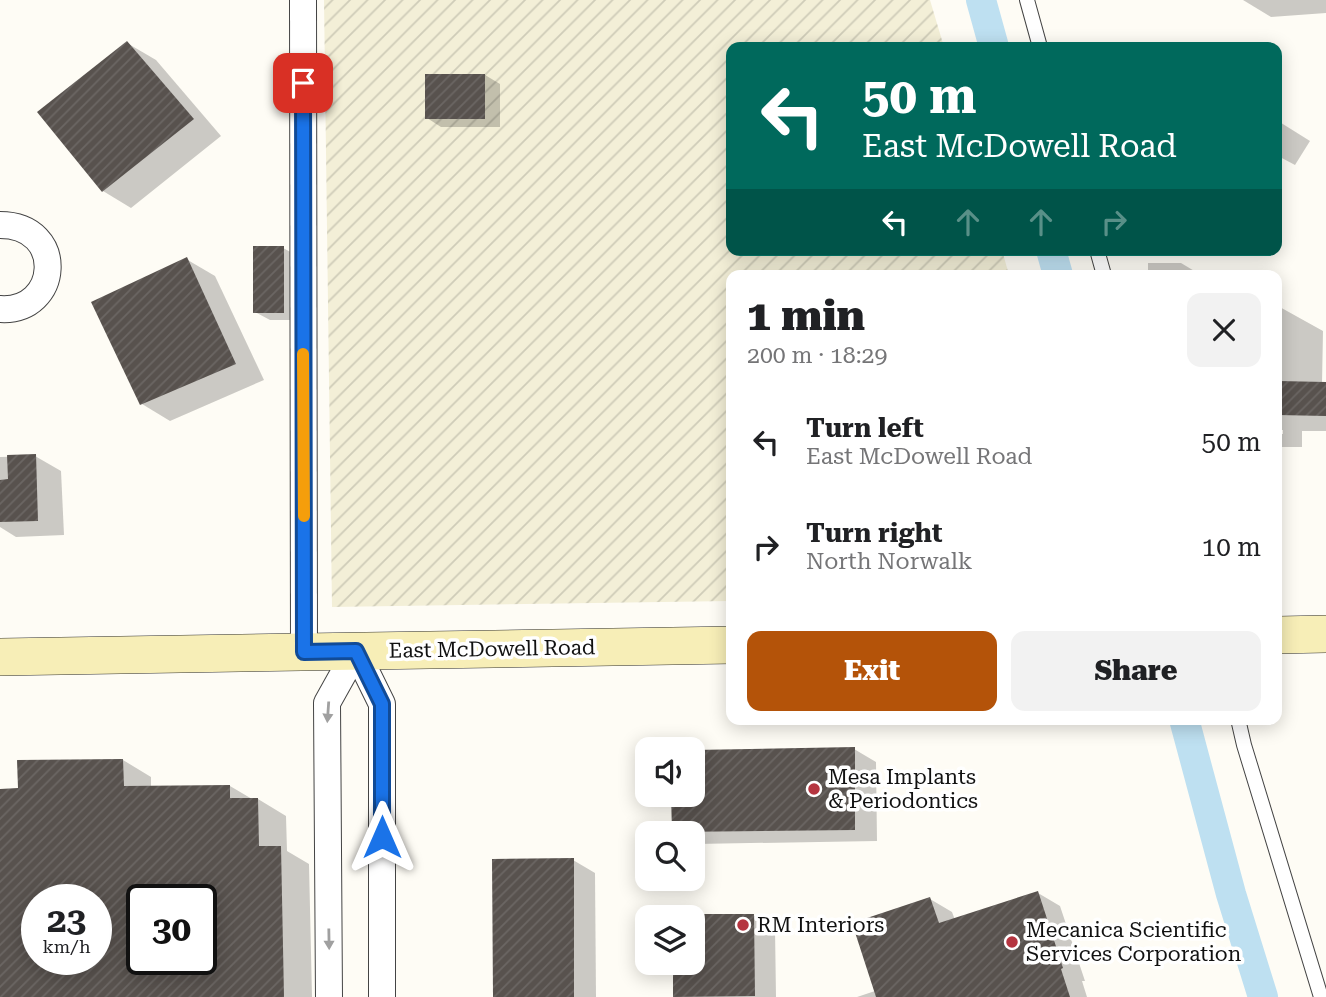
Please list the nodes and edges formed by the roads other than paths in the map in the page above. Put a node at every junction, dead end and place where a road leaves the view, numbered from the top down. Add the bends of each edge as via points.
1 (303, 0) edge
2 (1027, 0) edge
3 (1039, 42) edge
4 (0, 225) edge
5 (0, 309) edge
6 (1326, 634) edge
7 (1282, 635) edge
8 (726, 645) edge
9 (356, 651) junction
10 (304, 652) junction
11 (0, 657) edge
12 (1239, 725) edge
13 (330, 997) edge
14 (382, 997) edge
15 (1321, 997) edge

1 - 10 street
2 - 3 lane
4 - 5 street via 29,231 47,254 48,268 39,294 29,303
6 - 7 main road
8 - 9 main road, East McDowell Road
9 - 10 main road, East McDowell Road
9 -> 13 street via 327,703
9 - 14 street via 382,704
10 - 11 main road, East McDowell Road
12 - 15 lane

